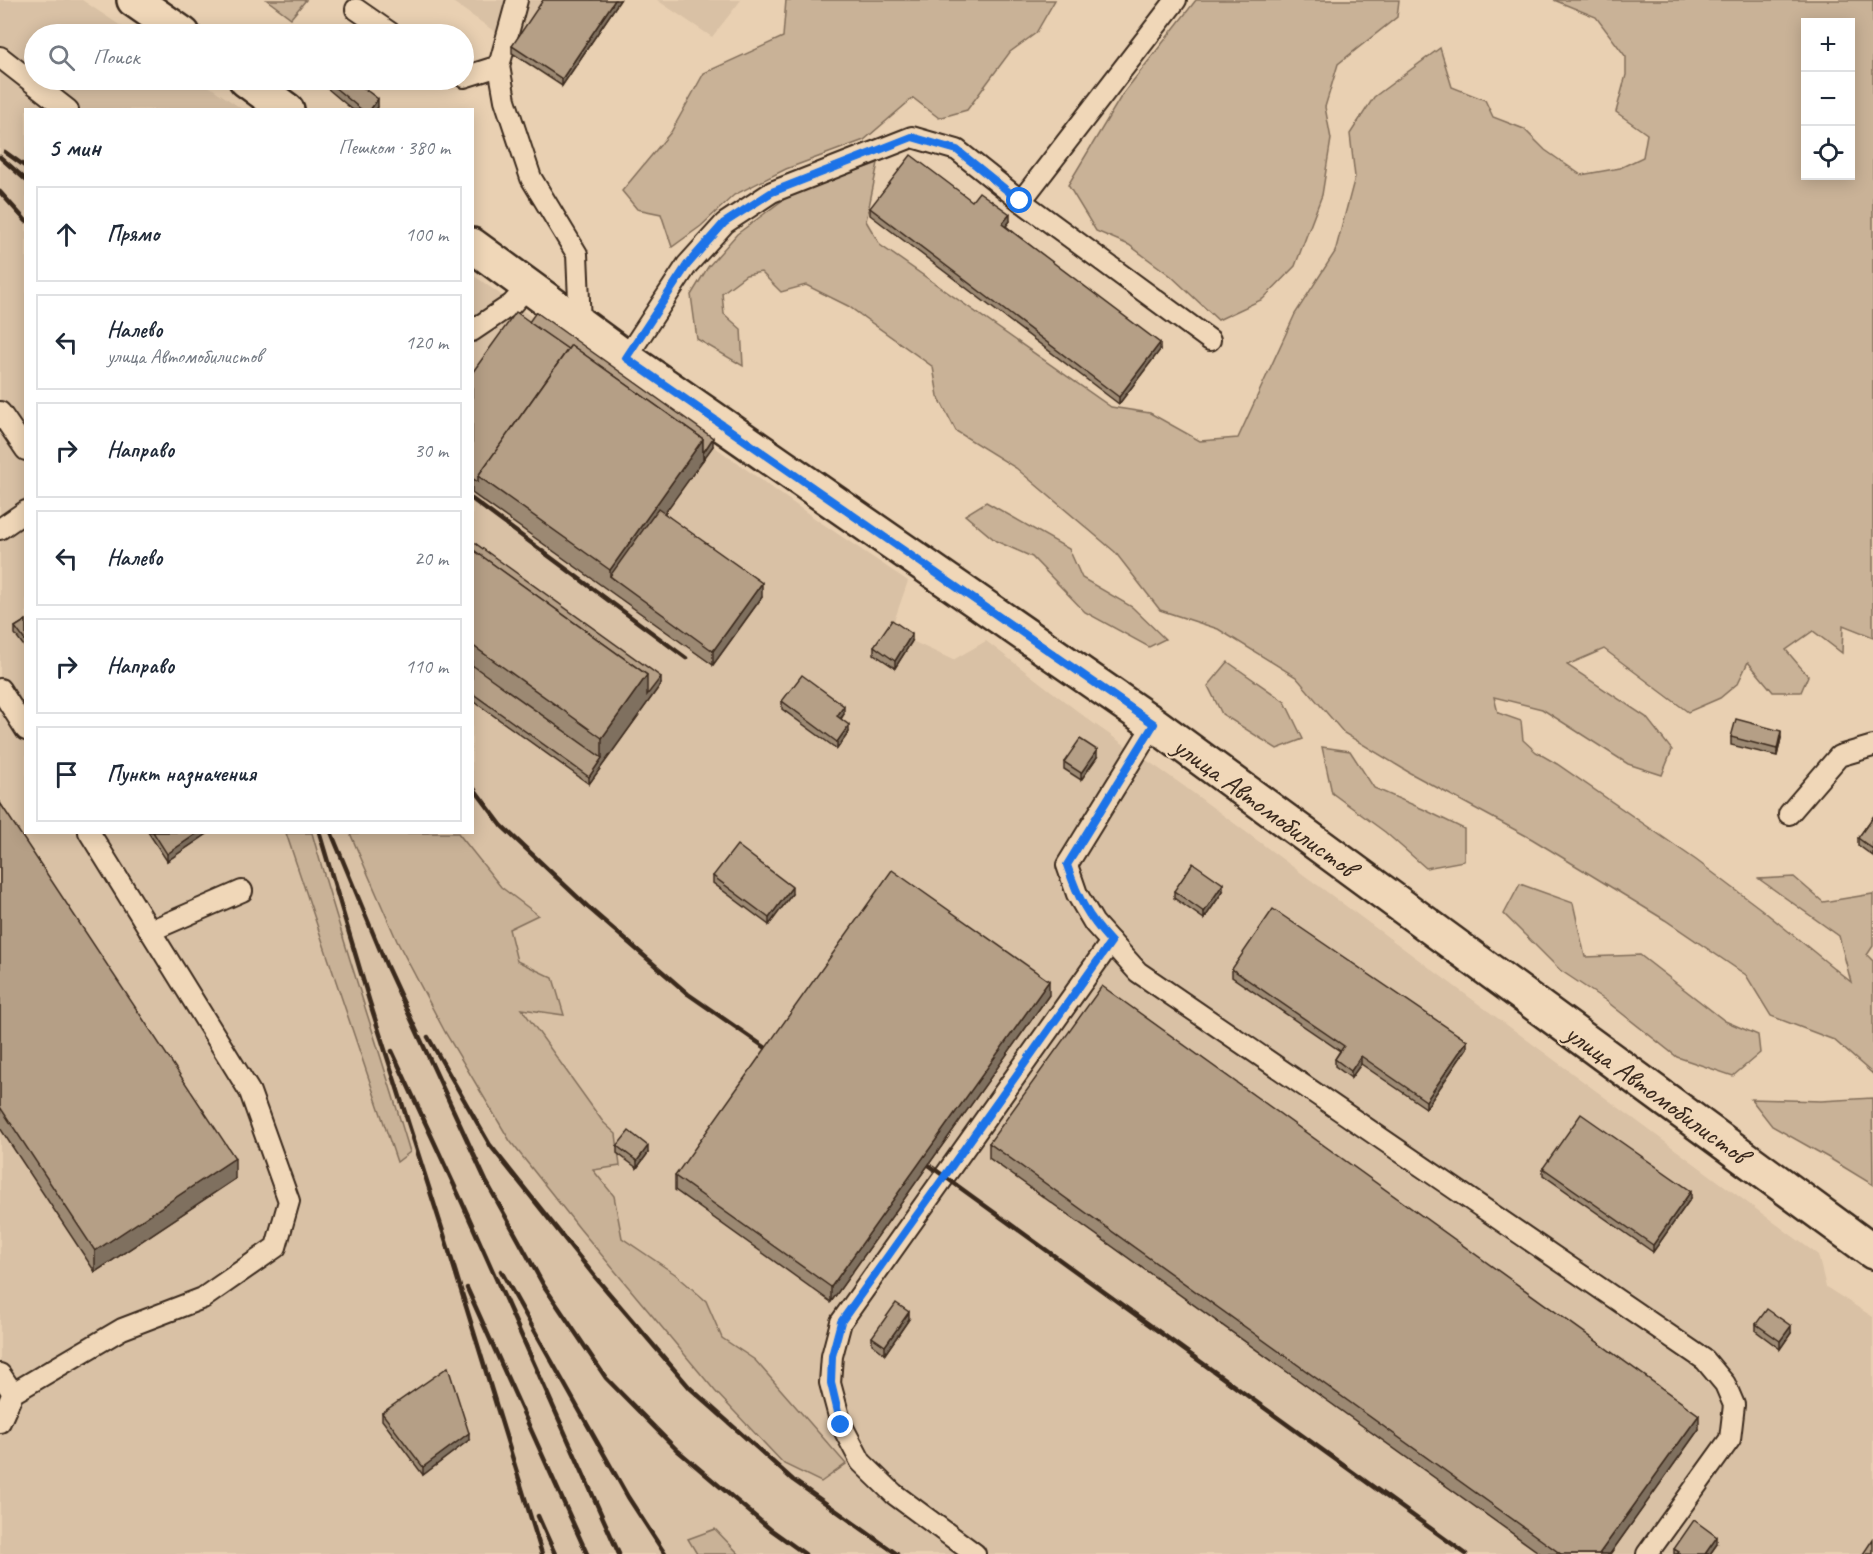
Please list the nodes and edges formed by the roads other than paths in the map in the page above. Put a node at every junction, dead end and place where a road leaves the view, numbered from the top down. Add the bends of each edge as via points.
1 (134, 0) edge
2 (517, 0) edge
3 (1176, 0) edge
4 (356, 9) dead end
5 (169, 24) edge
6 (378, 24) edge
7 (0, 57) edge
8 (499, 66) junction
9 (474, 74) edge
10 (24, 76) edge
11 (42, 90) edge
12 (260, 90) edge
13 (65, 108) edge
14 (284, 108) edge
15 (1020, 201) junction
16 (474, 246) edge
17 (528, 286) junction
18 (580, 324) junction
19 (474, 331) edge
20 (1210, 340) dead end
21 (626, 358) junction
22 (0, 412) edge
23 (24, 447) edge
24 (24, 512) edge
25 (0, 529) edge
26 (0, 689) edge
27 (1154, 724) junction
28 (24, 727) edge
29 (1873, 746) edge
30 (1789, 814) dead end
31 (90, 834) edge
32 (242, 891) dead end
33 (150, 931) junction
34 (1111, 942) junction
35 (1873, 1252) edge
36 (0, 1374) edge
37 (13, 1393) junction
38 (0, 1422) edge
39 (975, 1554) edge
40 (1647, 1554) edge

1 - 5 street
2 - 8 lane
3 - 15 lane
4 - 6 lane
7 - 10 lane
8 - 9 lane
8 - 18 lane via 505,100 531,178 578,254
11 - 13 lane
12 - 14 street
15 - 20 lane
15 - 21 lane via 957,150 912,137 772,192 724,223 687,265
16 - 17 street, улица Автомобилистов
17 - 18 street, улица Автомобилистов
17 - 19 lane via 512,304
18 - 21 street, улица Автомобилистов
21 - 27 street, улица Автомобилистов
22 - 23 lane
24 - 25 lane
26 - 28 lane
27 - 34 lane via 1067,865 1077,894
27 - 35 street, улица Автомобилистов
29 - 30 lane via 1839,756
31 - 33 lane
32 - 33 lane
33 - 37 lane via 250,1092 289,1201 276,1247 203,1298 122,1329
34 - 39 lane via 841,1322 832,1356 831,1383 841,1425 861,1462 894,1494
34 - 40 lane via 1138,972 1705,1360 1725,1384 1734,1405 1730,1439
36 - 37 lane
37 - 38 lane

